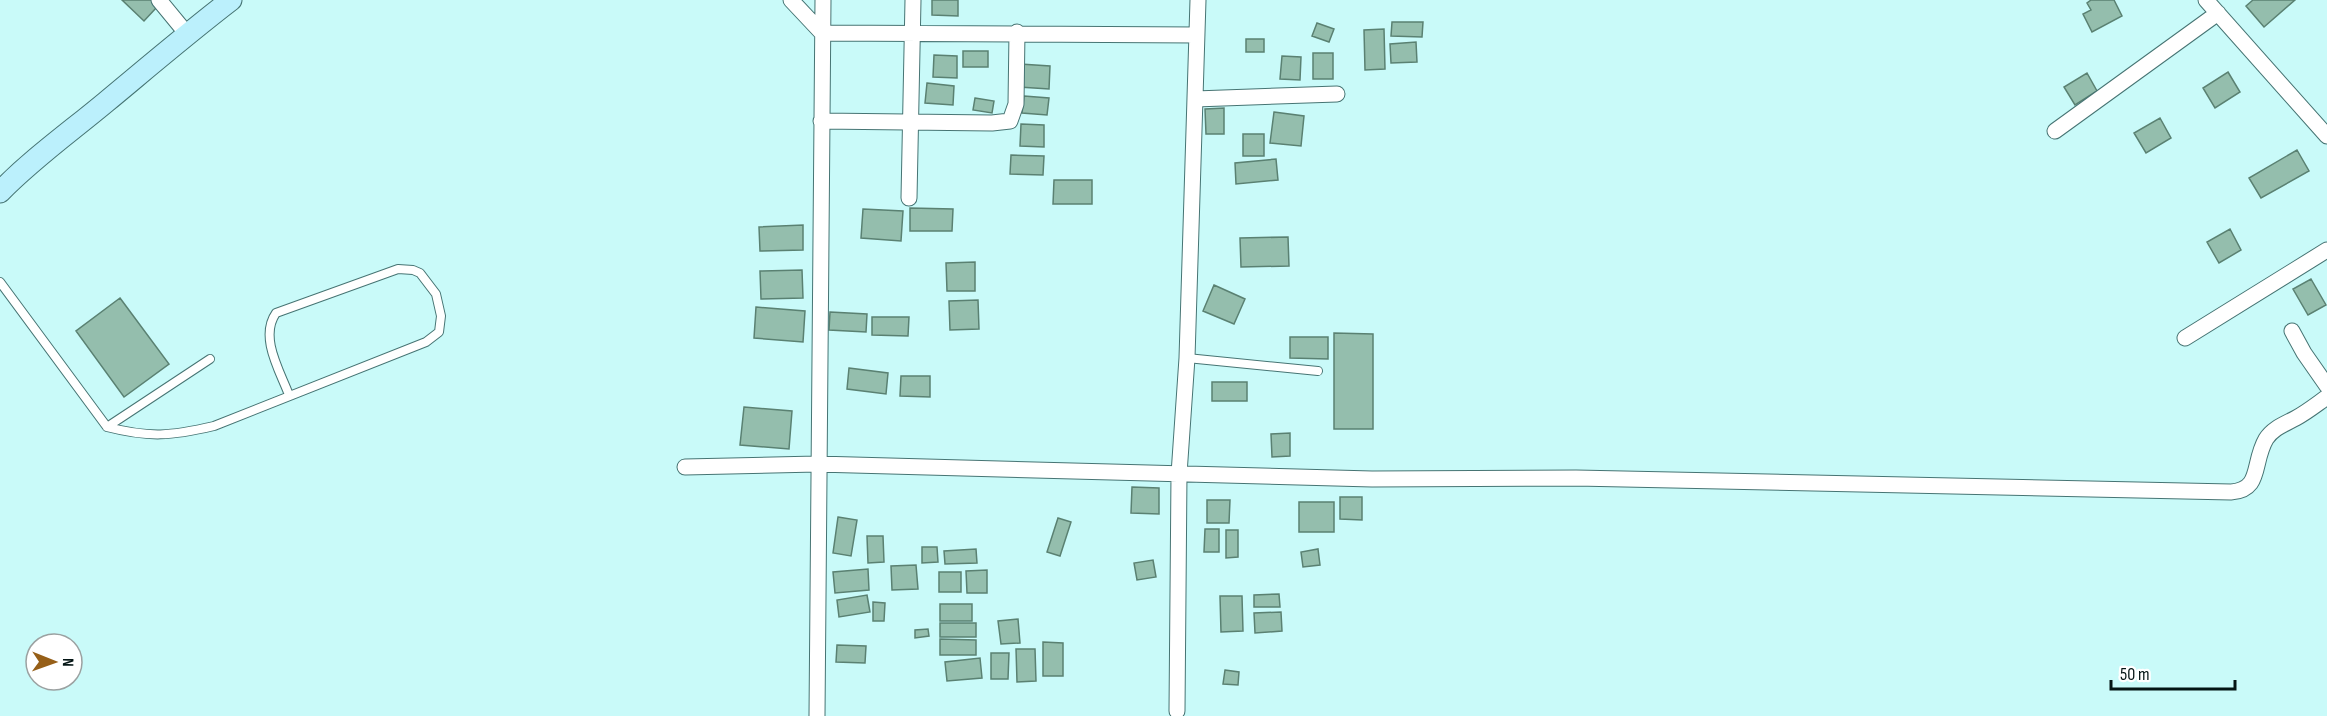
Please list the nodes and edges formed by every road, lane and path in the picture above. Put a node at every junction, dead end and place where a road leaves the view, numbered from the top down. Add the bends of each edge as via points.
1 (159, 0) edge
2 (231, 0) edge
3 (790, 0) edge
4 (823, 0) edge
5 (913, 0) edge
6 (1198, 0) edge
7 (2206, 0) edge
8 (2218, 13) junction
9 (1017, 32) junction
10 (822, 33) junction
11 (187, 34) junction
12 (912, 35) junction
13 (1197, 35) junction
14 (1337, 94) dead end
15 (1195, 99) junction
16 (821, 121) junction
17 (912, 122) junction
18 (2055, 131) dead end
19 (2327, 136) edge
20 (0, 192) edge
21 (909, 198) dead end
22 (2327, 250) edge
23 (0, 282) edge
24 (2292, 332) dead end
25 (2185, 338) dead end
26 (1187, 358) junction
27 (210, 359) dead end
28 (1318, 371) dead end
29 (2327, 386) edge
30 (289, 395) junction
31 (2327, 397) edge
32 (107, 427) junction
33 (817, 464) junction
34 (686, 467) dead end
35 (1179, 474) junction
36 (1177, 711) dead end
37 (817, 716) edge

1 - 11 street
2 - 11 street
3 - 10 street
4 - 10 street
5 - 12 street
6 - 13 street
7 - 8 street
8 - 18 street
8 - 19 street
9 - 12 street
9 - 13 street
9 - 17 street via 1016,104 1011,121
10 - 12 street
10 - 16 street
11 - 20 street
12 - 17 street
13 - 15 street
14 - 15 street
15 - 26 street
16 - 17 street
16 - 33 street
17 - 21 street
22 - 25 street
23 - 32 lane
24 - 29 street
26 - 28 lane
26 - 35 street
27 - 32 lane
30 - 30 lane via 426,342 439,332 441,316 436,294 420,273 398,269 276,313 269,338
30 - 32 lane via 214,426 179,434 150,436
31 - 35 street via 2271,432 2251,483 2241,491
33 - 34 street
33 - 35 street
33 - 37 street
35 - 36 street

